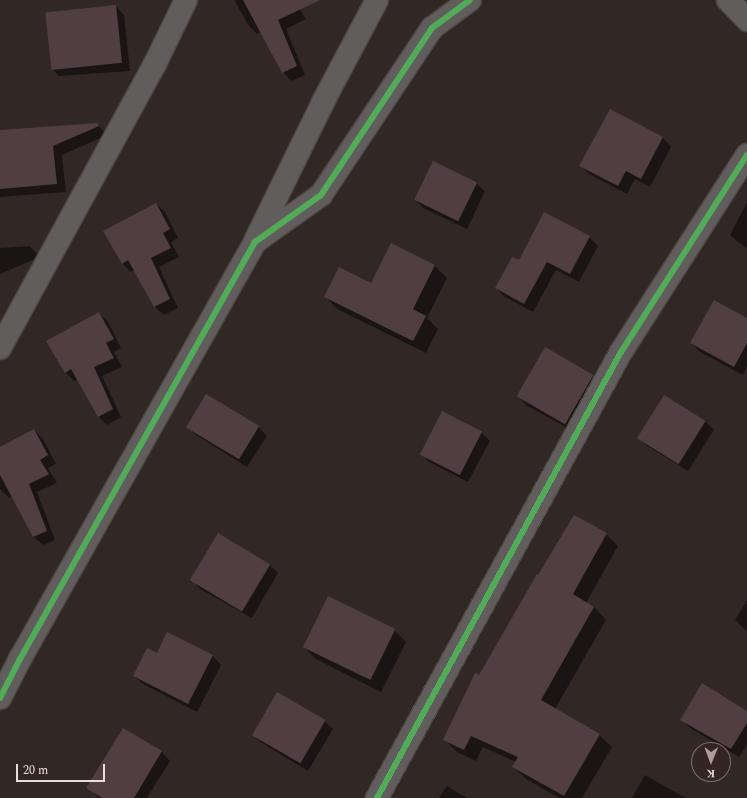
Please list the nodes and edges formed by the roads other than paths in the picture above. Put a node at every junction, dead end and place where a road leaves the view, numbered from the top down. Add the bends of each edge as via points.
1 (186, 0) edge
2 (377, 0) edge
3 (470, 0) edge
4 (728, 0) edge
5 (747, 20) edge
6 (747, 155) edge
7 (255, 242) junction
8 (0, 348) edge
9 (0, 698) edge
10 (377, 798) edge

1 - 8 street via 155,64
2 - 7 street via 323,102
3 - 7 street via 432,28 321,195
4 - 5 street
6 - 10 street via 621,352
7 - 9 street via 20,658

